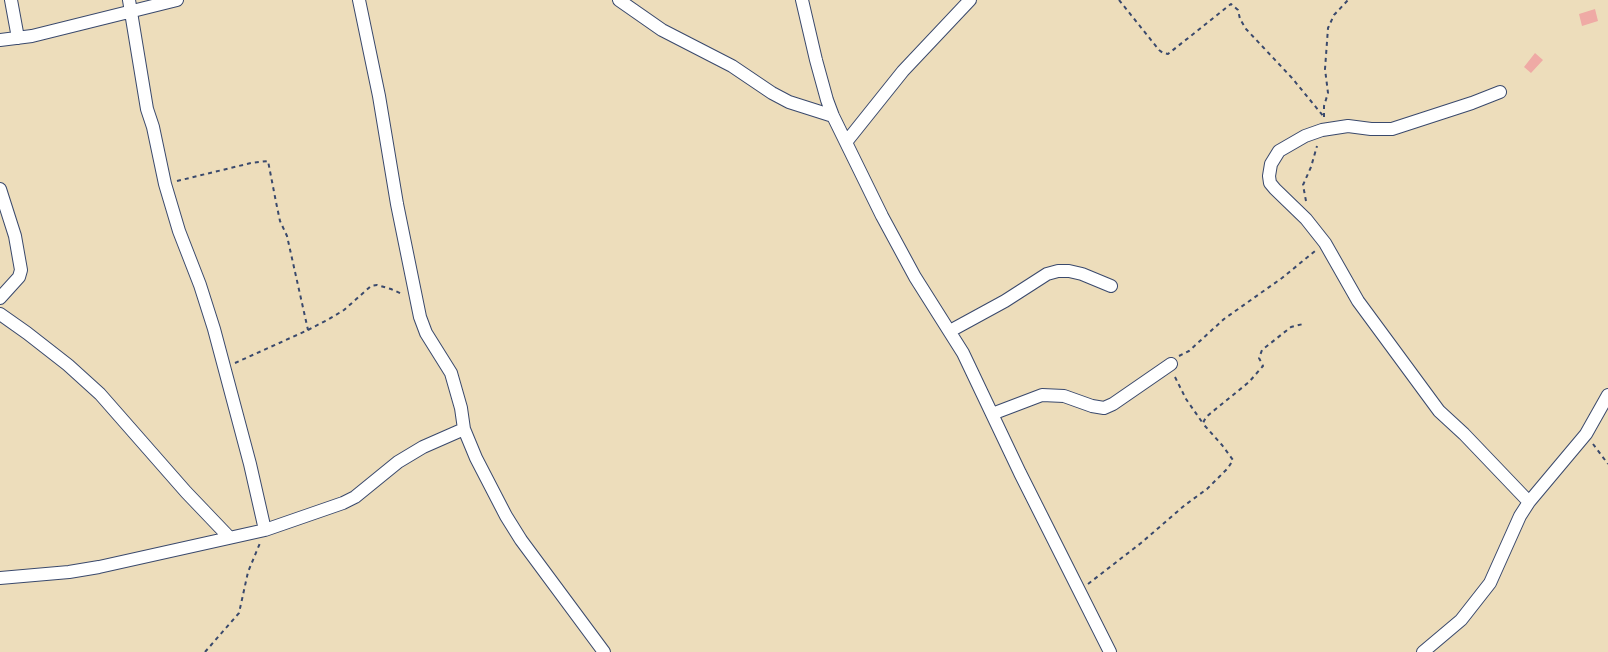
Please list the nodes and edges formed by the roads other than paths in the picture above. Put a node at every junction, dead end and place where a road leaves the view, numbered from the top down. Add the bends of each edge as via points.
1 (11, 0) edge
2 (177, 0) edge
3 (359, 0) edge
4 (619, 0) edge
5 (802, 0) edge
6 (970, 0) edge
7 (131, 6) edge
8 (18, 38) junction
9 (0, 40) edge
10 (1500, 92) dead end
11 (833, 116) junction
12 (847, 142) junction
13 (0, 189) edge
14 (1111, 286) dead end
15 (0, 298) edge
16 (0, 314) edge
17 (950, 331) junction
18 (1171, 364) road end
19 (1608, 394) edge
20 (992, 414) junction
21 (464, 429) junction
22 (1530, 502) junction
23 (265, 530) junction
24 (229, 537) junction
25 (0, 578) edge
26 (604, 652) edge
27 (1110, 652) edge
28 (1423, 652) edge

1 - 8 street
2 - 7 street
3 - 21 street via 420,317 451,373
4 - 11 street via 662,30 732,66 772,94
5 - 11 street via 826,100
6 - 12 street via 902,71
7 - 8 street
7 - 23 street via 147,109 165,184 200,285
8 - 9 street
10 - 22 street via 1392,129 1371,130 1323,124 1279,151 1271,164 1269,176 1270,183 1282,198 1325,243 1358,300 1419,387
11 - 12 street
12 - 17 street via 910,268
13 - 15 street via 15,236 21,270 19,277
14 - 17 street via 1069,271 1047,274
16 - 24 street via 68,365 100,394
17 - 20 street
18 - 20 street via 1104,408 1064,396 1042,395
19 - 22 street via 1586,434
20 - 27 street
21 - 23 street via 398,462 355,497
21 - 26 street via 476,458 521,540
22 - 28 street via 1520,516 1490,583 1461,620
23 - 24 street
24 - 25 street via 99,567

